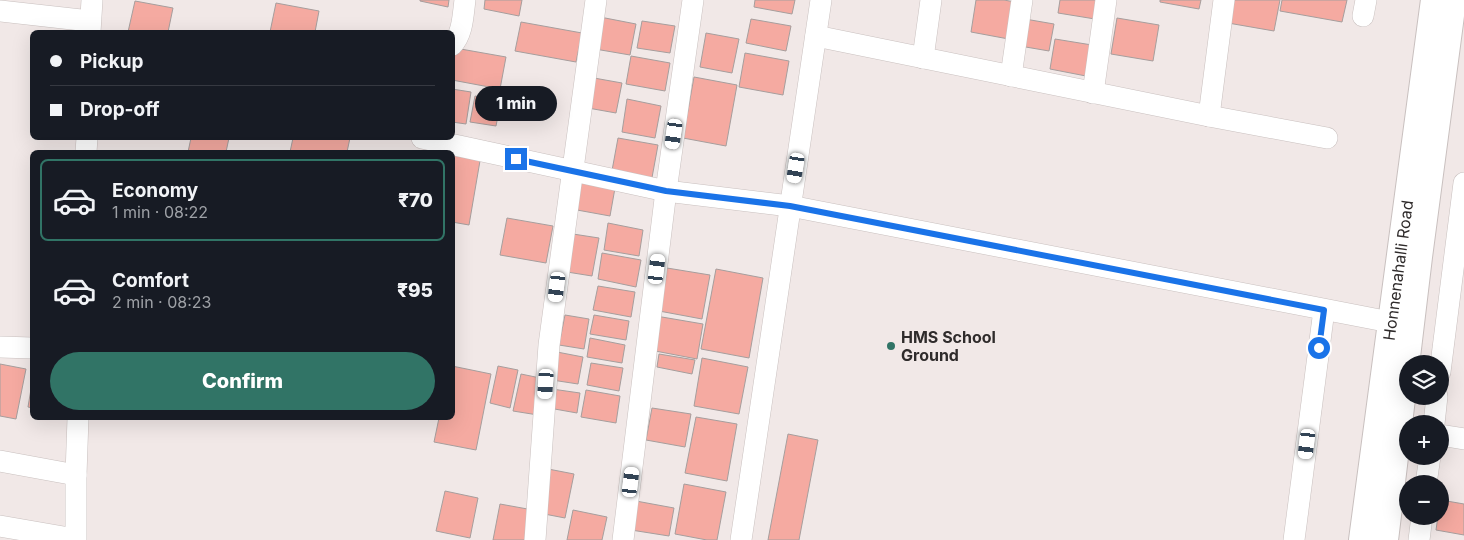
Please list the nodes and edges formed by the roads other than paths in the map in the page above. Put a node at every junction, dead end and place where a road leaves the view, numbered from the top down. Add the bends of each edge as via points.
1 (92, 0) edge
2 (464, 0) edge
3 (596, 0) edge
4 (693, 0) edge
5 (821, 0) edge
6 (931, 0) edge
7 (1022, 0) edge
8 (1106, 0) edge
9 (1224, 0) edge
10 (1434, 0) edge
11 (1453, 0) edge
12 (0, 11) edge
13 (90, 27) edge
14 (816, 36) junction
15 (455, 43) edge
16 (923, 58) junction
17 (1011, 76) junction
18 (1093, 93) junction
19 (1209, 116) junction
20 (1327, 138) dead end
21 (431, 140) edge
22 (572, 171) junction
23 (1464, 183) edge
24 (666, 191) junction
25 (790, 206) junction
26 (1324, 310) junction
27 (1390, 322) junction
28 (0, 347) edge
29 (30, 348) edge
30 (1442, 355) edge
31 (78, 420) edge
32 (1449, 436) edge
33 (1464, 439) edge
34 (0, 461) edge
35 (76, 475) junction
36 (1421, 525) edge
37 (0, 526) edge
38 (76, 539) edge
39 (535, 540) edge
40 (623, 540) edge
41 (741, 540) edge
42 (1294, 540) edge
43 (1362, 540) edge
44 (1385, 540) edge
45 (1420, 540) edge

1 - 13 street
2 - 15 street
3 - 22 street
4 - 24 street
5 - 14 street
6 - 16 street
7 - 17 street
8 - 18 street
9 - 19 street
10 - 27 street, Honnenahalli Road
11 - 44 street, Honnenahalli Road
12 - 13 street
14 - 16 street
14 - 25 street
16 - 17 street
17 - 18 street
18 - 19 street
19 - 20 street
21 - 22 street
22 - 24 street
22 - 39 street via 549,346
23 - 30 street
24 - 25 street
24 - 40 street
25 - 26 street
25 - 41 street
26 - 27 street
26 - 42 street
27 - 43 street, Honnenahalli Road
28 - 29 street
31 - 35 street
32 - 33 street
34 - 35 street
35 - 38 street
36 - 45 street
37 - 38 street

